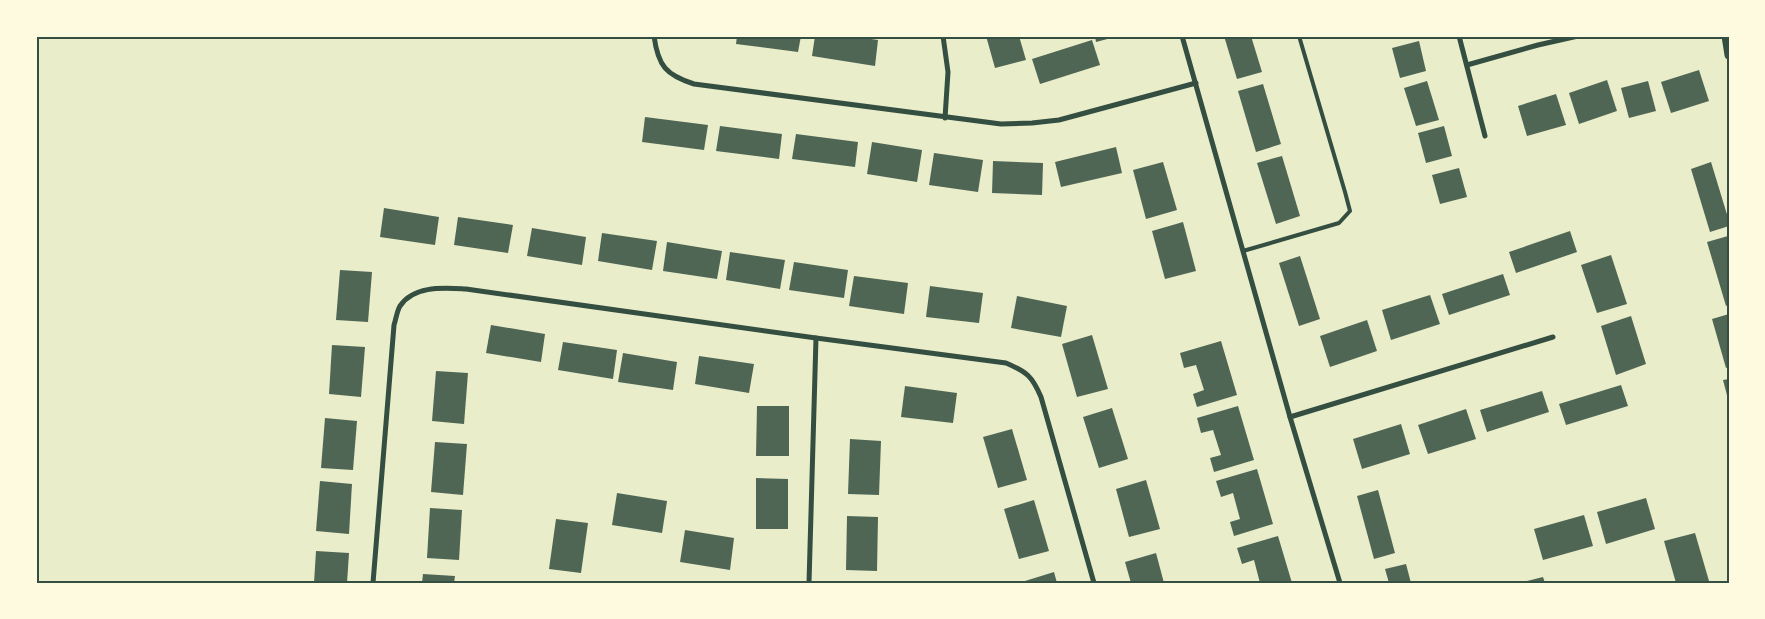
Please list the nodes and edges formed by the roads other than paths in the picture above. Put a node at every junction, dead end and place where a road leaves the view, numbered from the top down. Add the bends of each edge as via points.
1 (654, 36) edge
2 (943, 36) edge
3 (1182, 36) edge
4 (1298, 36) edge
5 (1459, 36) edge
6 (1578, 36) edge
7 (1726, 36) edge
8 (1729, 56) edge
9 (1467, 66) junction
10 (1196, 83) junction
11 (945, 118) junction
12 (1485, 136) dead end
13 (1243, 251) junction
14 (1553, 337) dead end
15 (816, 338) junction
16 (1290, 417) junction
17 (373, 583) edge
18 (809, 583) edge
19 (1094, 583) edge
20 (1340, 583) edge

1 - 11 street via 656,51 664,67 676,78 694,84
2 - 11 street via 948,72
3 - 10 street
4 - 13 lane via 1350,211 1339,223
5 - 9 street
6 - 9 street
7 - 8 street
9 - 12 street
10 - 11 street via 1059,120 1001,124
10 - 13 street
13 - 16 street
14 - 16 street
15 - 17 street via 466,289 437,287 416,292 400,305 394,325
15 - 18 street
15 - 19 street via 1006,363 1025,372 1041,397
16 - 20 street

